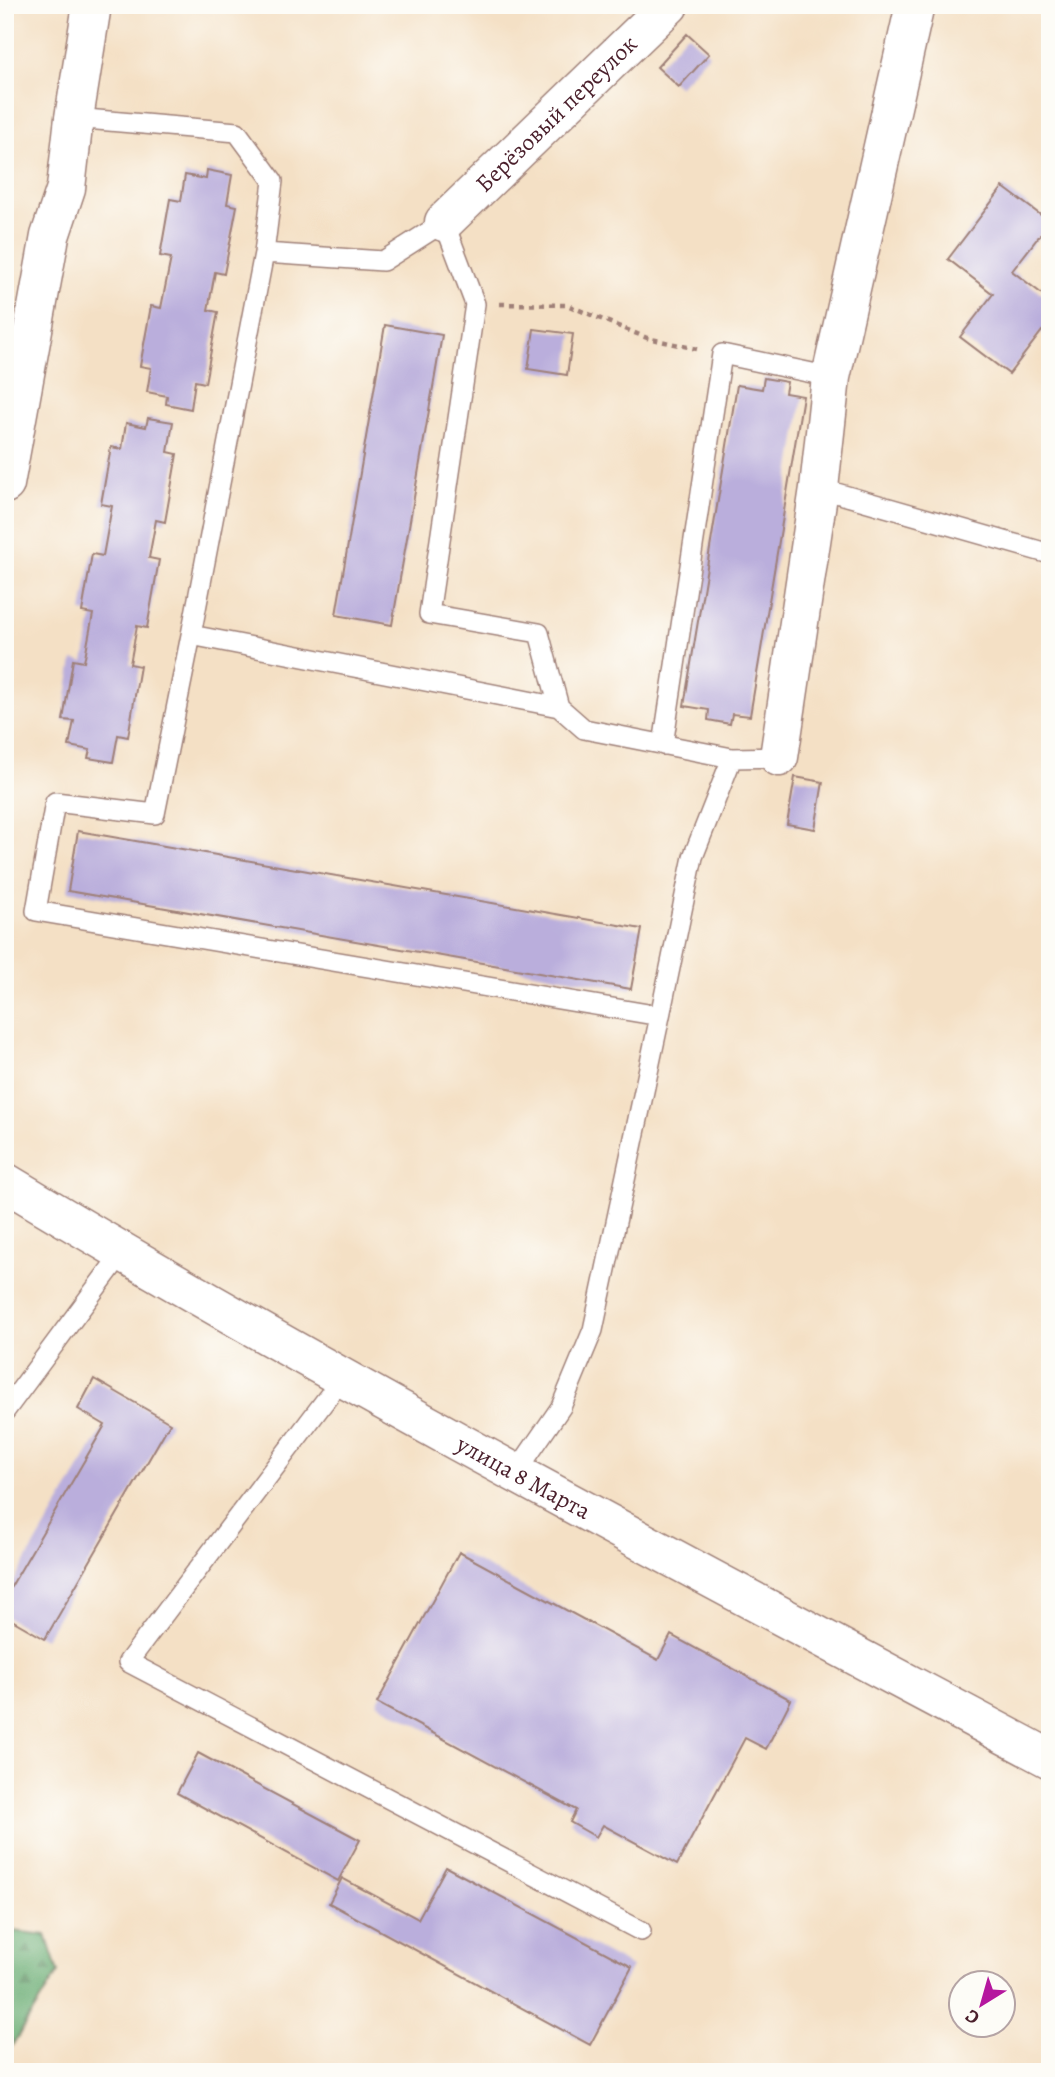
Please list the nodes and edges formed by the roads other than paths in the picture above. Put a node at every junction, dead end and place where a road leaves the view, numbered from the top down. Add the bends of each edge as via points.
1 (92, 5) edge
2 (669, 5) edge
3 (915, 5) edge
4 (74, 118) junction
5 (444, 222) junction
6 (264, 253) junction
7 (831, 377) junction
8 (5, 484) edge
9 (819, 488) junction
10 (1050, 554) edge
11 (191, 635) junction
12 (559, 707) junction
13 (663, 745) junction
14 (779, 757) joint
15 (732, 758) junction
16 (660, 1016) junction
17 (5, 1182) edge
18 (122, 1253) junction
19 (343, 1377) junction
20 (5, 1411) edge
21 (515, 1474) junction
22 (1050, 1759) edge
23 (641, 1931) dead end

1 - 4 street
2 - 5 street, Берёзовый переулок
3 - 7 street
4 - 6 lane via 237,132 273,181
4 - 8 street via 66,188 50,236
5 - 6 lane via 383,261
5 - 12 lane via 475,304 429,614 539,633
6 - 11 lane
7 - 9 street
7 - 13 lane via 722,354
9 - 10 lane
9 - 14 street
11 - 12 lane
11 - 16 lane via 155,814 55,802 36,911
12 - 13 lane via 584,729
13 - 15 lane
14 - 15 lane
15 - 16 lane via 693,857
16 - 21 lane via 593,1330 561,1407
17 - 18 street, улица 8 Марта
18 - 19 street, улица 8 Марта
18 - 20 lane
19 - 21 street, улица 8 Марта
19 - 23 lane via 128,1662
21 - 22 street, улица 8 Марта

